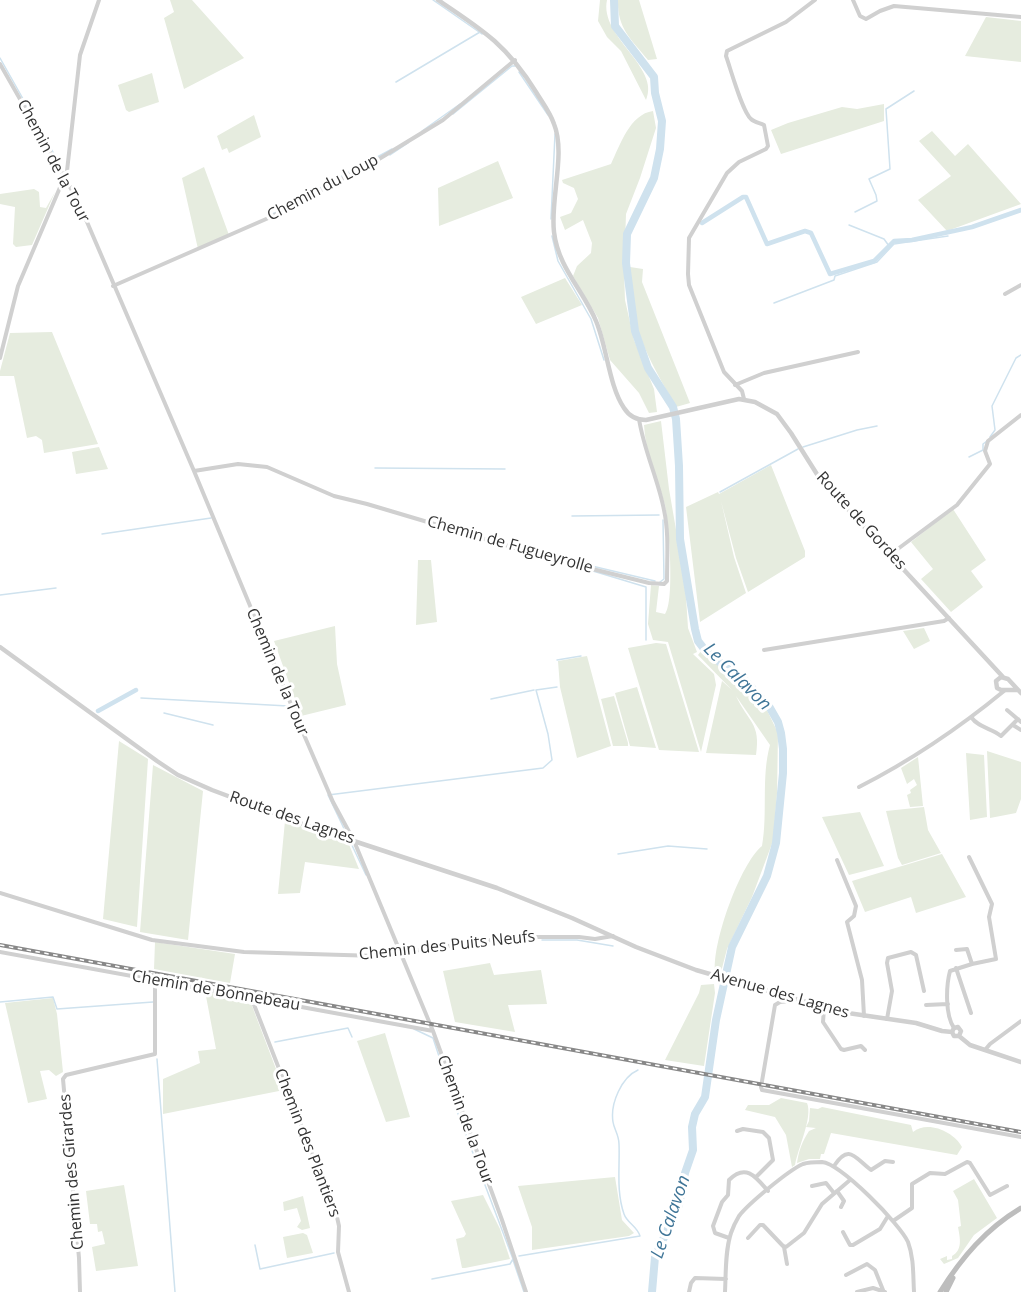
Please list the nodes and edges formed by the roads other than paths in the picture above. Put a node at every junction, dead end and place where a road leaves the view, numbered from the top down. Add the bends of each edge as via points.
1 (99, 0) edge
2 (438, 0) edge
3 (815, 0) edge
4 (853, 0) edge
5 (1021, 17) edge
6 (515, 60) junction
7 (0, 64) edge
8 (64, 178) junction
9 (1021, 285) edge
10 (113, 286) junction
11 (1005, 294) dead end
12 (858, 352) dead end
13 (0, 358) edge
14 (735, 385) junction
15 (744, 399) junction
16 (1021, 415) edge
17 (639, 419) junction
18 (194, 471) junction
19 (891, 554) junction
20 (949, 618) junction
21 (0, 647) edge
22 (764, 650) dead end
23 (994, 666) junction
24 (1003, 677) junction
25 (996, 681) junction
26 (1009, 682) junction
27 (997, 688) junction
28 (1005, 690) junction
29 (1019, 691) edge
30 (995, 698) junction
31 (1007, 710) dead end
32 (971, 717) junction
33 (1019, 721) edge
34 (1013, 724) junction
35 (1021, 730) edge
36 (860, 787) dead end
37 (353, 839) junction
38 (969, 857) dead end
39 (837, 860) dead end
40 (0, 893) edge
41 (613, 936) junction
42 (956, 950) dead end
43 (0, 952) edge
44 (401, 953) junction
45 (972, 964) junction
46 (957, 968) junction
47 (155, 980) junction
48 (924, 991) dead end
49 (251, 997) junction
50 (791, 998) junction
51 (948, 1004) junction
52 (926, 1005) dead end
53 (824, 1008) junction
54 (971, 1013) dead end
55 (864, 1016) junction
56 (888, 1019) junction
57 (1021, 1021) edge
58 (433, 1030) junction
59 (952, 1030) junction
60 (959, 1036) junction
61 (865, 1050) dead end
62 (986, 1050) junction
63 (1021, 1062) edge
64 (737, 1131) dead end
65 (1021, 1137) edge
66 (893, 1162) dead end
67 (834, 1166) junction
68 (756, 1177) junction
69 (850, 1180) junction
70 (812, 1186) dead end
71 (1007, 1186) dead end
72 (768, 1191) junction
73 (836, 1192) junction
74 (842, 1208) dead end
75 (1021, 1208) edge
76 (888, 1216) junction
77 (893, 1221) junction
78 (843, 1232) dead end
79 (729, 1238) junction
80 (748, 1238) dead end
81 (784, 1247) junction
82 (970, 1251) junction
83 (787, 1264) dead end
84 (846, 1275) dead end
85 (726, 1279) junction
86 (884, 1291) edge
87 (80, 1292) edge
88 (349, 1292) edge
89 (526, 1292) edge
90 (689, 1292) edge
91 (725, 1292) edge
92 (857, 1292) edge
93 (914, 1292) edge
94 (940, 1292) edge
95 (946, 1292) edge

1 - 8 street via 80,56
2 - 6 street via 495,40
3 - 14 street via 786,22 727,51 749,116 764,125 768,146 727,173 689,237 688,274 724,372
4 - 5 street via 860,16 866,19 894,6
6 - 10 street, Chemin du Loup via 442,120 379,159 273,216
6 - 17 street via 556,128 553,215 560,257 597,322 621,404 627,413
7 - 8 street, Chemin de la Tour
8 - 10 street, Chemin de la Tour via 78,201
8 - 13 street via 18,286
9 - 11 street
10 - 18 street, Chemin de la Tour
12 - 14 street via 764,373
14 - 15 street
15 - 17 street
15 - 19 street, Route de Gordes via 777,414 820,479
16 - 19 street via 988,441 985,450 990,464 957,505
17 - 18 street, Chemin de Fugueyrolle via 664,508 664,584 552,559 334,496 267,467 238,464
18 - 37 street, Chemin de la Tour via 313,756
19 - 20 street, Route de Gordes
20 - 22 street
20 - 23 street, Route de Gordes
21 - 37 street, Route des Lagnes via 178,775 291,820
23 - 24 street, Route de Gordes
23 - 25 street
24 - 25 street
24 - 26 street
25 - 27 street
26 - 28 street
26 - 29 street
27 - 28 street
27 - 30 street
28 - 29 street
28 - 30 street
30 - 32 street
31 - 33 street
32 - 34 street via 979,726 1001,736
32 - 36 street via 909,761
33 - 34 street
34 - 35 street
37 - 41 street, Route des Lagnes via 497,888
37 - 44 street, Chemin de la Tour
38 - 45 street via 992,904 988,917 996,959
39 - 55 street via 856,906 854,916 847,922 862,980
40 - 44 street, Chemin des Puits Neufs via 152,940 244,952 377,956
41 - 44 street, Chemin des Puits Neufs via 491,940
41 - 50 street, Avenue des Lagnes via 680,965
42 - 45 street via 967,949
43 - 47 street, Chemin de Bonnebeau
44 - 58 street, Chemin de la Tour
45 - 46 street
46 - 51 street via 950,971
46 - 54 street
47 - 49 street, Chemin de Bonnebeau
47 - 87 street, Chemin des Girardes via 155,1054 66,1075 63,1079
48 - 56 street via 914,953 888,958 892,991
49 - 58 street, Chemin de Bonnebeau
49 - 88 street, Chemin des Plantiers via 337,1217 338,1252
50 - 53 street, Avenue des Lagnes
50 - 65 street via 775,1005 762,1090
51 - 52 street
51 - 59 street
53 - 55 street, Avenue des Lagnes
53 - 61 street via 823,1022 841,1048 861,1046
55 - 56 street, Avenue des Lagnes
56 - 59 street, Avenue des Lagnes
57 - 62 street
58 - 89 street, Chemin de la Tour
59 - 60 street, Avenue des Lagnes via 954,1036
59 - 60 street via 960,1028
60 - 62 street
62 - 63 street
64 - 68 street via 763,1132 769,1138 773,1160
66 - 67 street via 885,1161 871,1170 857,1156 845,1154
67 - 69 street
67 - 72 street via 805,1163
68 - 72 street
68 - 79 street via 743,1172 729,1180 728,1195 712,1226 715,1233
69 - 73 street
69 - 76 street
70 - 73 street via 826,1183
71 - 77 street via 990,1195 967,1162 943,1175 930,1173 912,1184 912,1208
72 - 79 street via 739,1216
73 - 74 street via 843,1201
73 - 81 street via 816,1211 804,1233
75 - 82 main road via 992,1227
76 - 77 street
76 - 78 street via 880,1229 853,1245
77 - 93 street via 911,1251
79 - 85 street
80 - 81 street via 763,1225
81 - 83 street
82 - 94 main road
82 - 95 main road
84 - 86 street via 867,1264 875,1270
85 - 90 street via 695,1278
85 - 91 street
86 - 92 street via 869,1288

